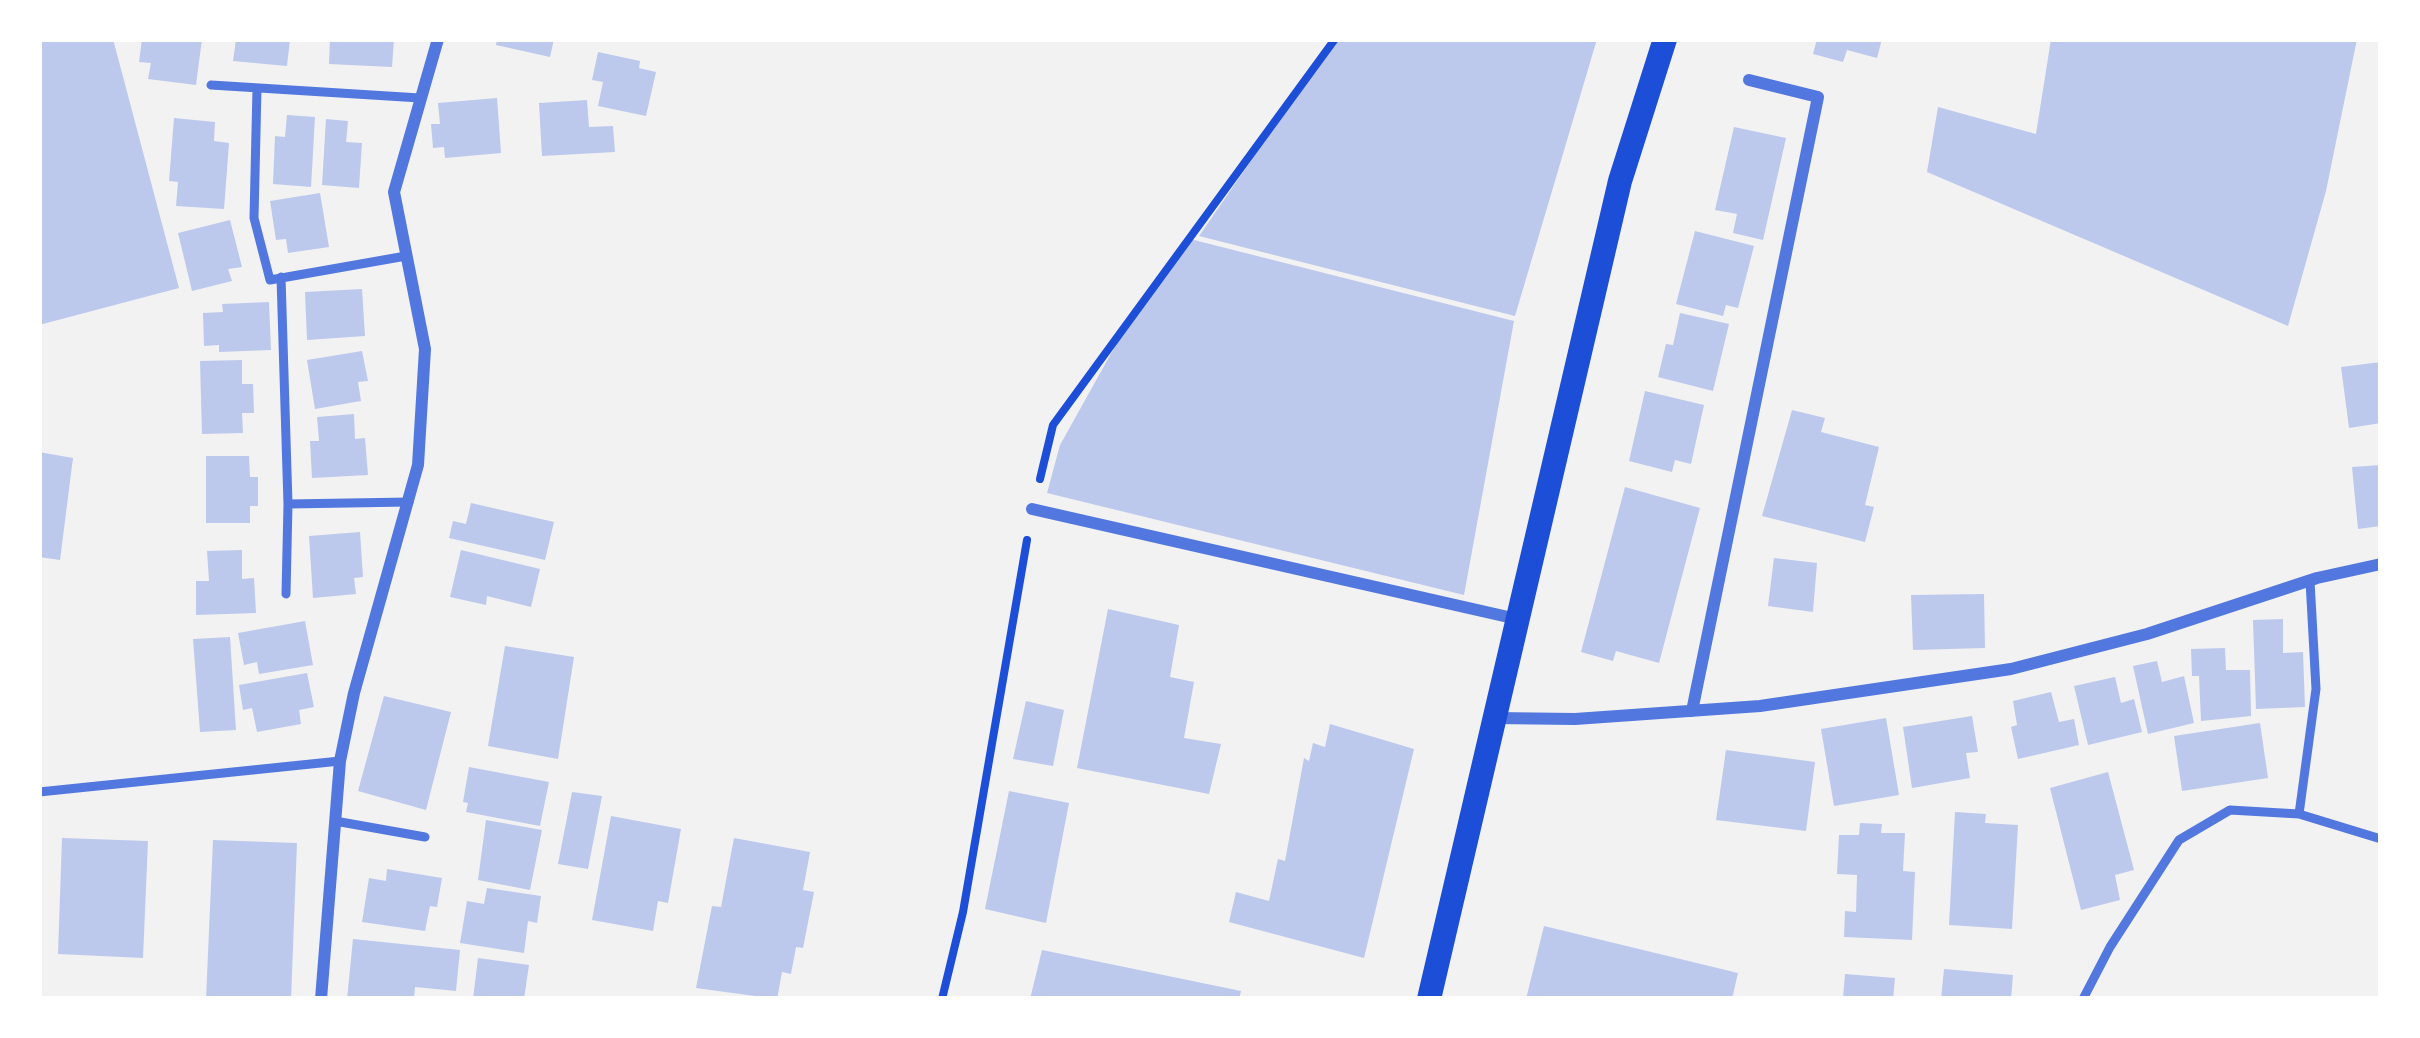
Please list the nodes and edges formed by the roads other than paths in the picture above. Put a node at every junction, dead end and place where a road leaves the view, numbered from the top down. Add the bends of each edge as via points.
1 (438, 39) edge
2 (1664, 39) edge
3 (1749, 80) dead end
4 (211, 85) dead end
5 (257, 88) junction
6 (420, 98) junction
7 (406, 256) junction
8 (281, 278) junction
9 (409, 502) junction
10 (288, 504) junction
11 (1032, 509) dead end
12 (2381, 564) edge
13 (2310, 580) junction
14 (286, 594) dead end
15 (1517, 619) junction
16 (1692, 711) junction
17 (1492, 718) junction
18 (340, 761) junction
19 (39, 792) edge
20 (2299, 814) junction
21 (335, 821) junction
22 (425, 837) dead end
23 (2381, 839) edge
24 (321, 999) edge
25 (1429, 999) edge
26 (2083, 999) edge

1 - 6 street
2 - 15 main road via 1620,181
3 - 16 street via 1818,97
4 - 5 lane
5 - 6 lane
5 - 8 lane via 254,218 270,280
6 - 7 street via 394,192
7 - 8 lane
7 - 9 street via 425,349
8 - 10 lane
9 - 10 lane
9 - 18 street
10 - 14 lane
11 - 15 street
12 - 13 street
13 - 16 street via 2011,669
13 - 20 lane via 2316,689
15 - 17 main road
16 - 17 street
17 - 25 main road
18 - 19 lane
18 - 21 street
20 - 23 lane
20 - 26 lane via 2230,810 2179,840
21 - 22 lane
21 - 24 street

